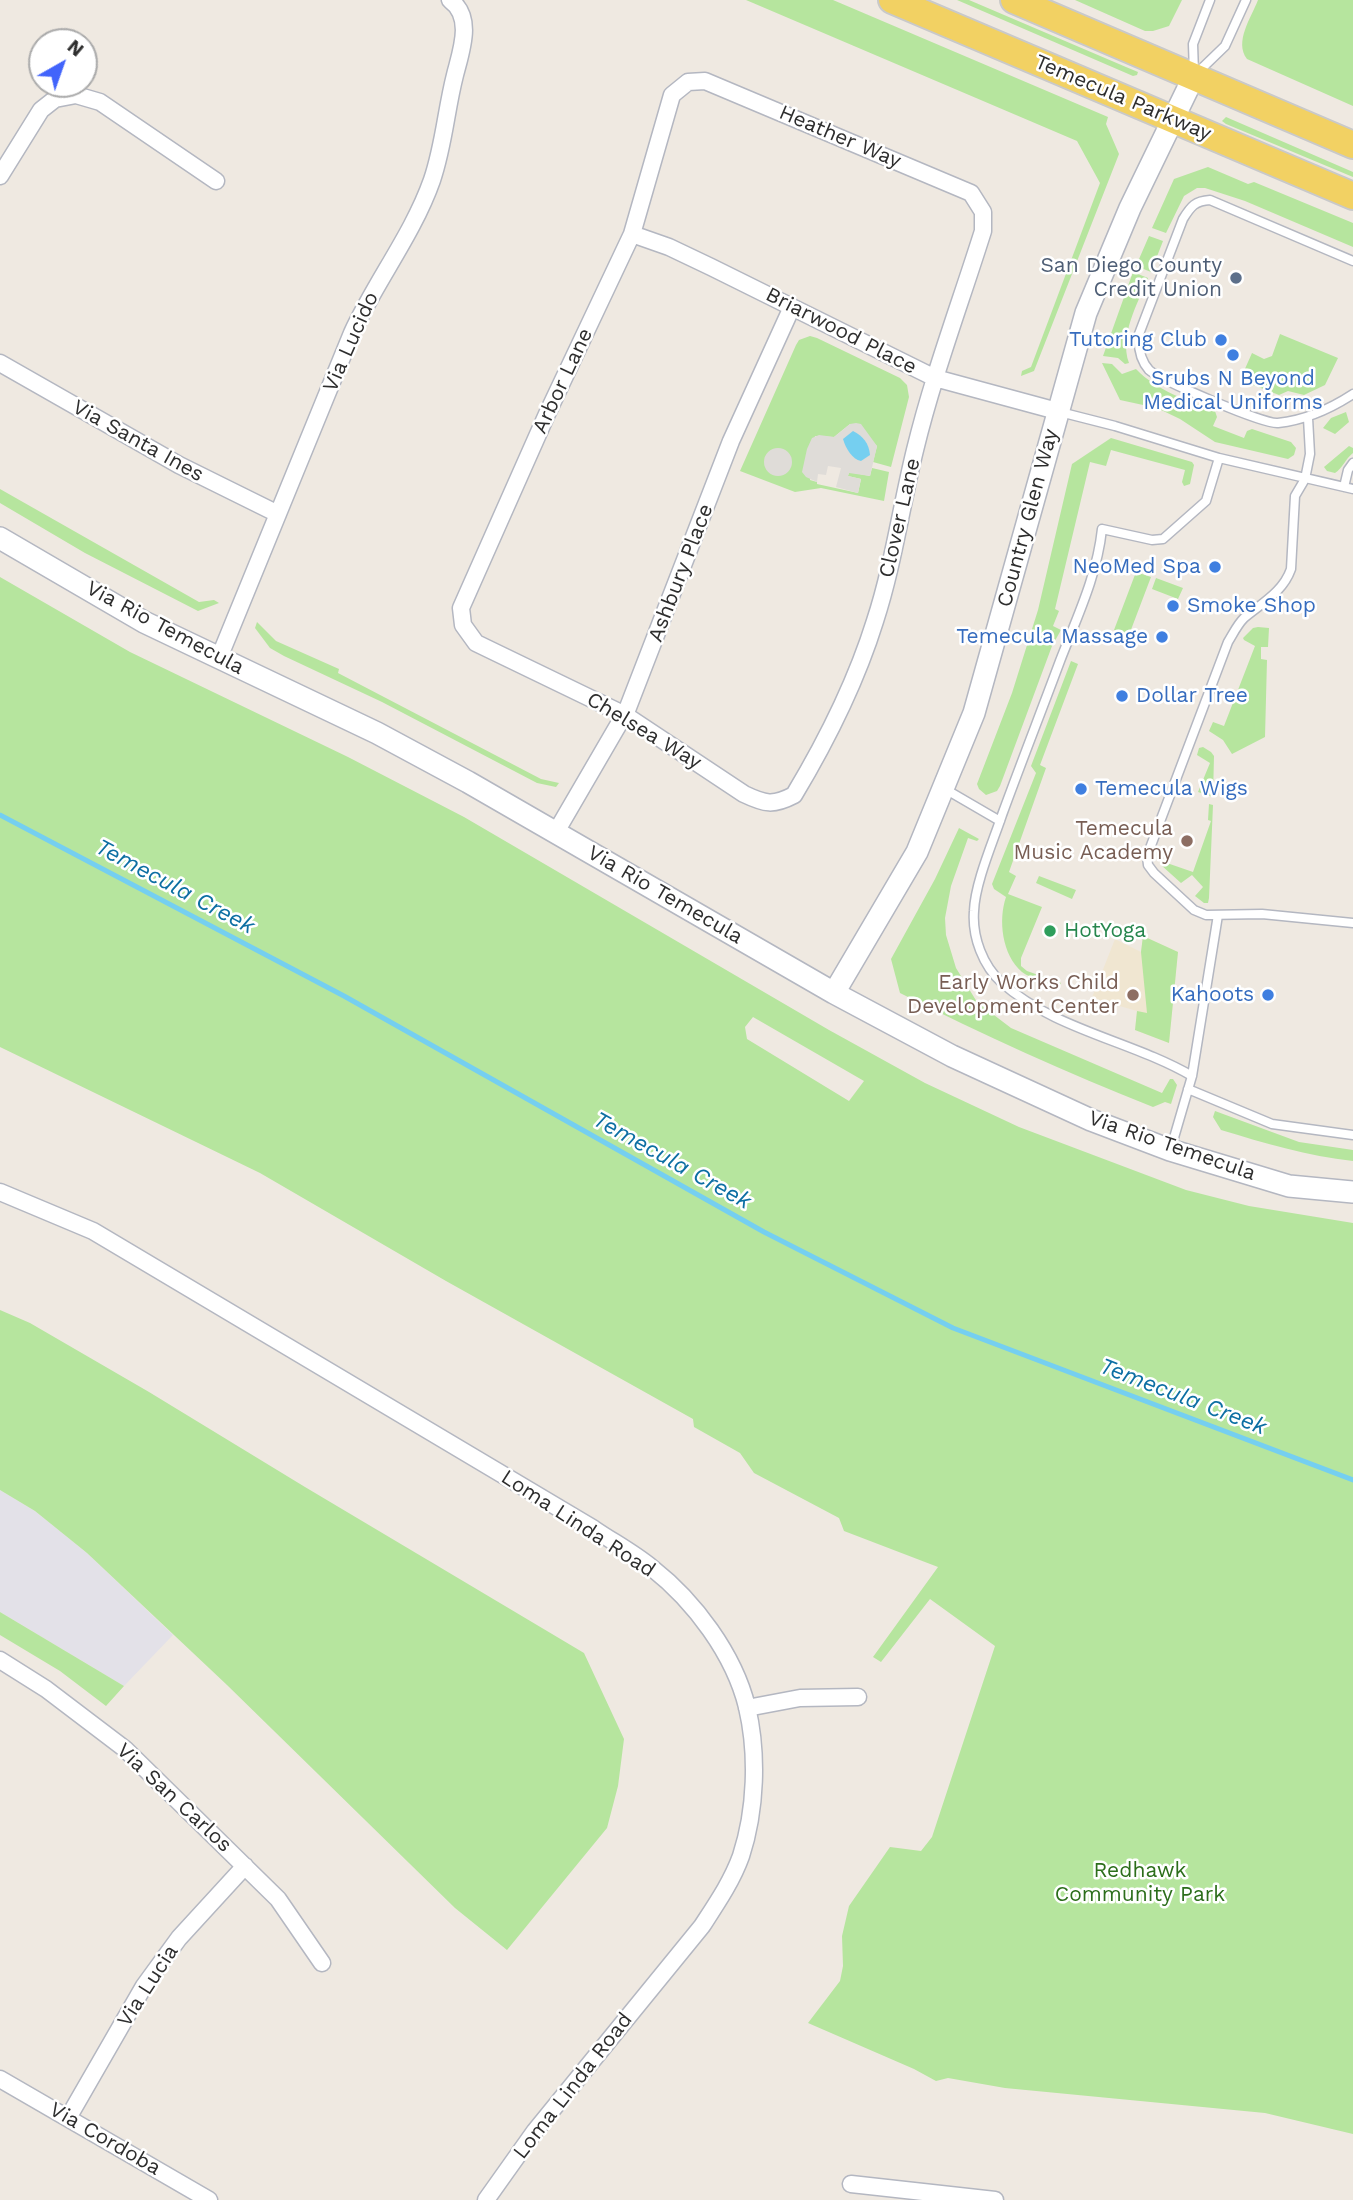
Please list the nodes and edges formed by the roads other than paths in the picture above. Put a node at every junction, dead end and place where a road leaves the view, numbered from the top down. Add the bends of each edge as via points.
1 (450, 0) edge
2 (892, 0) edge
3 (1014, 0) edge
4 (1210, 0) edge
5 (1246, 0) edge
6 (1194, 76) junction
7 (672, 95) joint
8 (1171, 118) junction
9 (1353, 145) edge
10 (0, 176) edge
11 (216, 181) dead end
12 (1353, 196) edge
13 (983, 231) joint
14 (632, 234) junction
15 (1353, 261) edge
16 (792, 307) junction
17 (0, 363) edge
18 (935, 378) junction
19 (1352, 396) edge
20 (1057, 411) junction
21 (1308, 418) junction
22 (1219, 458) junction
23 (1353, 463) edge
24 (1305, 479) junction
25 (1348, 488) edge
26 (278, 513) junction
27 (0, 538) edge
28 (492, 651) joint
29 (219, 658) junction
30 (625, 715) junction
31 (943, 788) junction
32 (794, 795) joint
33 (1000, 821) junction
34 (556, 832) junction
35 (1218, 915) junction
36 (1353, 923) edge
37 (834, 993) junction
38 (1192, 1076) junction
39 (1188, 1089) junction
40 (1353, 1135) edge
41 (1170, 1150) junction
42 (0, 1192) edge
43 (1353, 1192) edge
44 (0, 1660) edge
45 (858, 1697) dead end
46 (747, 1708) junction
47 (245, 1866) junction
48 (322, 1963) dead end
49 (0, 2079) edge
50 (68, 2118) junction
51 (851, 2184) dead end
52 (209, 2200) edge
53 (486, 2200) edge
54 (995, 2200) edge

1 - 26 street, Via Lucido via 464,23 432,181 352,333
2 - 8 main road, Temecula Parkway
3 - 6 main road
4 - 6 lane via 1193,44
5 - 6 lane via 1225,46
6 - 8 street, Country Glen Way
6 - 9 main road
7 - 13 street, Heather Way via 688,82 705,80 971,193 983,212
7 - 14 street, Arbor Lane
8 - 12 main road, Temecula Parkway
8 - 20 street, Country Glen Way via 1086,313
10 - 11 street via 41,110 55,99 76,95 100,102
13 - 18 street, Clover Lane
14 - 16 street, Briarwood Place via 669,247
14 - 28 street, Arbor Lane via 461,608 463,625 476,643
15 - 21 lane via 1210,201 1199,201 1183,219 1139,334 1143,361 1164,378 1276,424
16 - 18 street, Briarwood Place
16 - 30 street, Ashbury Place via 731,441
17 - 26 street, Via Santa Ines via 179,465
18 - 20 street, Briarwood Place
18 - 32 street, Clover Lane via 862,662
19 - 21 lane
20 - 22 lane
20 - 31 street, Country Glen Way via 974,713
21 - 24 lane via 1310,454
22 - 24 lane
22 - 33 lane via 1206,501 1163,539 1102,529 1084,604
23 - 25 lane via 1348,470
24 - 25 lane
24 - 35 lane via 1296,496 1287,579 1242,620 1228,642 1147,856 1154,873 1194,910
26 - 29 street, Via Lucido
27 - 29 street, Via Rio Temecula via 144,622
28 - 30 street, Chelsea Way
29 - 34 street, Via Rio Temecula via 377,733
30 - 32 street, Chelsea Way via 765,804
30 - 34 street, Ashbury Place
31 - 33 lane
31 - 37 street, Country Glen Way via 917,852
33 - 38 lane via 974,911 978,948 999,981 1024,1001
34 - 37 street, Via Rio Temecula
35 - 36 lane via 1262,914
35 - 38 lane
37 - 41 street, Via Rio Temecula via 952,1056 1091,1120
38 - 39 lane
39 - 40 lane via 1272,1124
39 - 41 lane
41 - 43 street, Via Rio Temecula via 1289,1186
42 - 46 street, Loma Linda Road via 93,1231 652,1568 690,1604 723,1650
44 - 47 street, Via San Carlos via 125,1749
45 - 46 street via 800,1698
46 - 53 street, Loma Linda Road via 754,1767 751,1815 741,1856 725,1891
47 - 48 street, Via San Carlos via 278,1899
47 - 50 street, Via Lucia via 179,1938 144,1986
49 - 50 street, Via Cordoba
50 - 52 street, Via Cordoba
51 - 54 street

